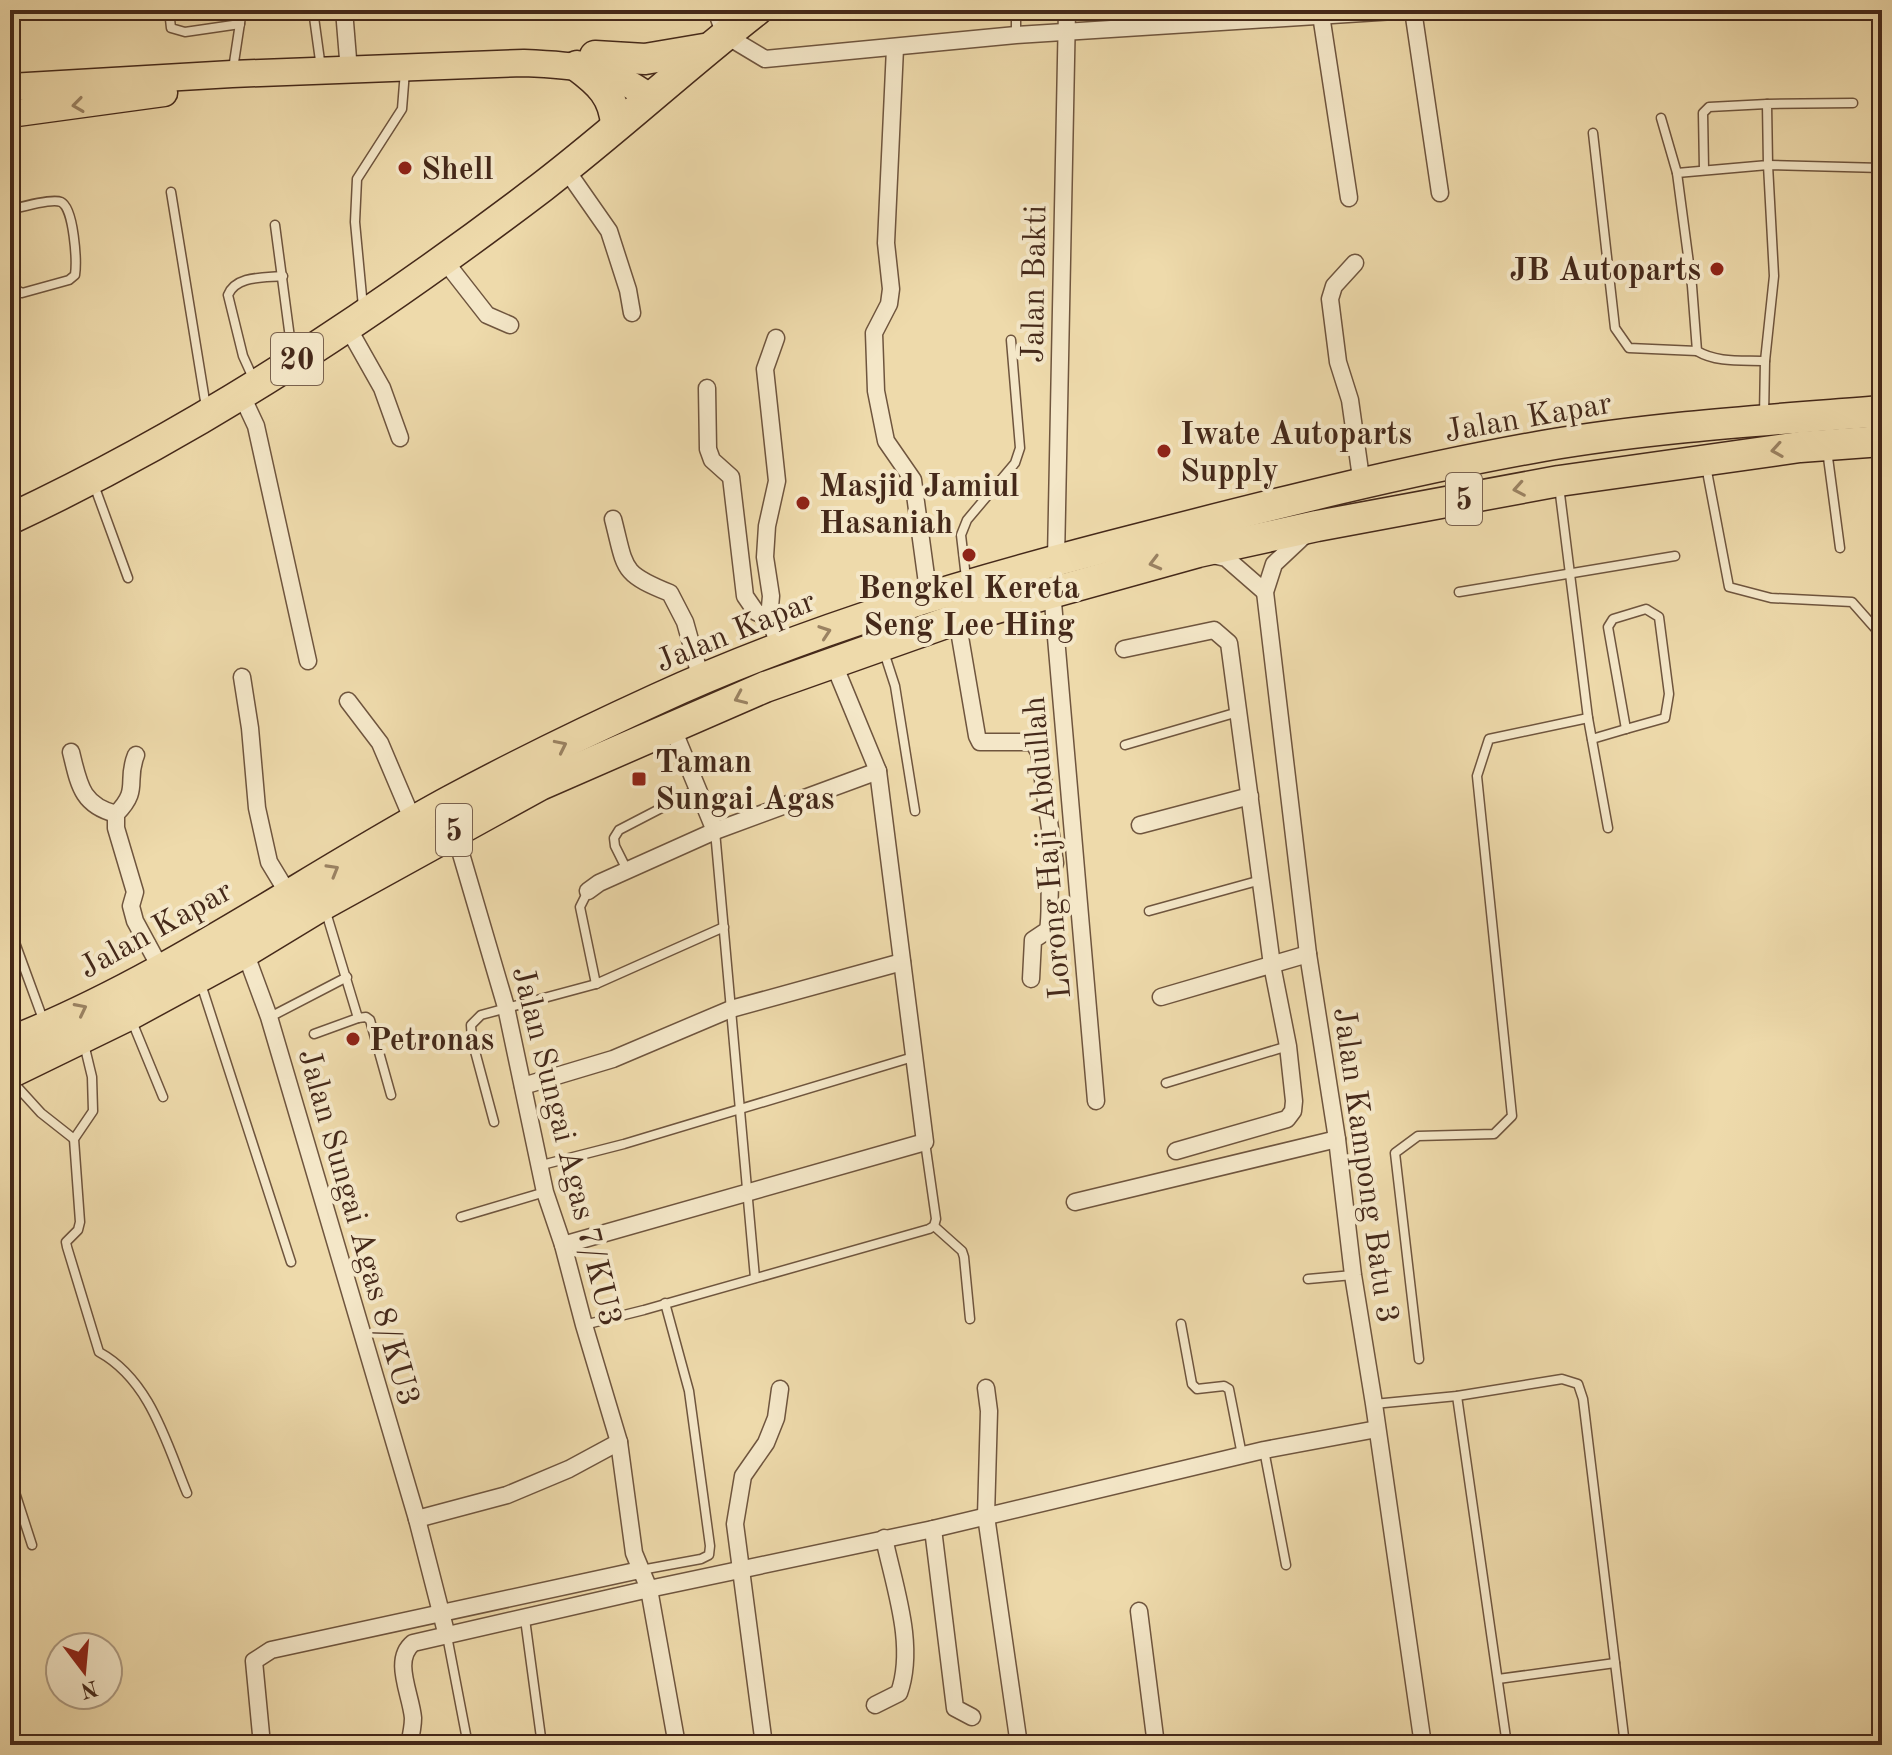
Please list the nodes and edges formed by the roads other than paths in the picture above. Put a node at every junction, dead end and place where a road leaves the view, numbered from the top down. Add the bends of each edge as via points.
1 (169, 10) edge
2 (242, 10) edge
3 (313, 10) edge
4 (344, 10) edge
5 (757, 10) edge
6 (1016, 10) edge
7 (1067, 10) edge
8 (1411, 10) edge
9 (1352, 12) edge
10 (1321, 15) junction
11 (1196, 17) edge
12 (240, 24) junction
13 (717, 31) edge
14 (1066, 33) junction
15 (1016, 35) junction
16 (895, 48) junction
17 (586, 61) junction
18 (405, 69) junction
19 (349, 71) junction
20 (322, 72) junction
21 (232, 74) junction
22 (10, 87) edge
23 (654, 93) junction
24 (1853, 103) dead end
25 (1767, 104) junction
26 (10, 114) edge
27 (1661, 118) dead end
28 (616, 125) junction
29 (1593, 133) dead end
30 (1768, 165) junction
31 (565, 168) junction
32 (1882, 168) edge
33 (1704, 169) junction
34 (1677, 173) junction
35 (171, 192) dead end
36 (1440, 193) dead end
37 (1349, 198) dead end
38 (10, 210) edge
39 (275, 225) dead end
40 (444, 260) junction
41 (1355, 263) dead end
42 (10, 265) edge
43 (283, 276) junction
44 (632, 313) dead end
45 (356, 321) junction
46 (510, 325) dead end
47 (776, 338) dead end
48 (1011, 340) dead end
49 (1697, 351) junction
50 (1765, 361) junction
51 (293, 362) junction
52 (707, 388) dead end
53 (249, 391) junction
54 (1882, 411) edge
55 (208, 416) junction
56 (1764, 421) junction
57 (400, 438) dead end
58 (1874, 443) edge
59 (1826, 445) junction
60 (1705, 461) junction
61 (92, 480) junction
62 (1559, 481) junction
63 (1362, 485) junction
64 (10, 519) edge
65 (613, 519) dead end
66 (1317, 526) junction
67 (1840, 548) dead end
68 (1198, 552) junction
69 (1675, 556) dead end
70 (1056, 559) junction
71 (1570, 574) junction
72 (128, 578) dead end
73 (966, 586) junction
74 (1052, 591) junction
75 (1265, 592) junction
76 (1459, 592) dead end
77 (929, 598) junction
78 (769, 618) junction
79 (957, 619) junction
80 (1882, 636) edge
81 (882, 645) junction
82 (780, 647) junction
83 (1124, 649) dead end
84 (308, 661) dead end
85 (833, 662) junction
86 (242, 677) dead end
87 (701, 679) junction
88 (348, 701) dead end
89 (1238, 712) junction
90 (1588, 718) junction
91 (673, 729) junction
92 (1626, 729) junction
93 (1592, 739) junction
94 (1125, 745) dead end
95 (71, 752) dead end
96 (136, 755) dead end
97 (878, 771) junction
98 (698, 789) junction
99 (1250, 796) junction
100 (915, 811) dead end
101 (116, 814) junction
102 (414, 823) junction
103 (1140, 825) dead end
104 (1608, 828) dead end
105 (454, 830) junction
106 (715, 831) junction
107 (627, 870) junction
108 (1261, 880) junction
109 (588, 891) joint
110 (289, 895) junction
111 (324, 904) junction
112 (1149, 911) dead end
113 (724, 927) junction
114 (10, 929) edge
115 (245, 952) junction
116 (1308, 954) junction
117 (902, 962) junction
118 (1272, 965) junction
119 (161, 969) junction
120 (198, 976) junction
121 (347, 977) junction
122 (1031, 979) dead end
123 (596, 984) junction
124 (1161, 997) dead end
125 (506, 1007) junction
126 (731, 1009) junction
127 (129, 1015) junction
128 (269, 1017) junction
129 (358, 1018) junction
130 (46, 1027) junction
131 (314, 1034) dead end
132 (82, 1038) junction
133 (10, 1042) edge
134 (1288, 1046) junction
135 (913, 1057) junction
136 (10, 1076) edge
137 (1166, 1083) dead end
138 (523, 1086) junction
139 (391, 1095) dead end
140 (163, 1097) dead end
141 (1096, 1101) dead end
142 (740, 1110) junction
143 (494, 1122) dead end
144 (74, 1139) junction
145 (1337, 1139) junction
146 (925, 1142) junction
147 (1176, 1151) dead end
148 (538, 1166) junction
149 (545, 1192) junction
150 (747, 1193) junction
151 (1075, 1202) dead end
152 (461, 1217) dead end
153 (934, 1226) junction
154 (563, 1245) junction
155 (291, 1262) dead end
156 (1353, 1275) junction
157 (755, 1278) junction
158 (1308, 1279) dead end
159 (665, 1303) junction
160 (970, 1319) dead end
161 (1181, 1324) dead end
162 (584, 1325) junction
163 (1419, 1359) dead end
164 (986, 1388) dead end
165 (780, 1389) dead end
166 (1457, 1396) junction
167 (1374, 1404) junction
168 (1377, 1429) junction
169 (619, 1442) junction
170 (1264, 1450) junction
171 (1243, 1455) junction
172 (10, 1477) edge
173 (187, 1493) dead end
174 (986, 1516) junction
175 (417, 1519) junction
176 (933, 1529) junction
177 (884, 1538) junction
178 (32, 1545) dead end
179 (1286, 1565) dead end
180 (640, 1570) junction
181 (741, 1570) junction
182 (649, 1589) junction
183 (1139, 1611) dead end
184 (442, 1613) junction
185 (525, 1619) junction
186 (447, 1636) junction
187 (1615, 1663) junction
188 (1498, 1679) junction
189 (875, 1705) dead end
190 (972, 1717) dead end
191 (262, 1745) edge
192 (409, 1745) edge
193 (468, 1745) edge
194 (542, 1745) edge
195 (677, 1745) edge
196 (764, 1745) edge
197 (1019, 1745) edge
198 (1156, 1745) edge
199 (1423, 1745) edge
200 (1507, 1745) edge
201 (1625, 1745) edge

1 - 12 lane via 171,28 185,32
2 - 12 lane
3 - 20 lane
4 - 19 street
5 - 13 highway, 20
6 - 15 lane
7 - 14 street, Jalan Bakti
8 - 9 street
8 - 36 street
9 - 10 street
10 - 11 street
10 - 37 street
11 - 14 street
12 - 21 lane
13 - 16 street via 765,59
13 - 17 highway via 658,58
13 - 23 highway, 20
14 - 15 street
14 - 70 street, Jalan Bakti
15 - 16 street
16 - 77 street via 886,228 891,289 874,333 876,391 886,441 913,480
17 - 18 main road
17 - 23 main road
17 - 28 highway via 608,93
18 - 19 main road
18 - 45 lane via 402,109 357,179
19 - 20 main road
20 - 21 main road
20 -> 26 main road
21 - 22 main road
23 - 28 highway, 20
24 - 25 lane
25 - 30 lane
25 - 33 lane via 1709,107 1703,113
27 - 34 lane
28 - 31 highway, 20
29 - 49 lane via 1615,328 1629,348
30 - 32 lane
30 - 33 lane
30 - 50 lane via 1774,276
31 - 40 highway, 20
31 - 44 street via 609,231
33 - 34 lane
34 - 49 lane
35 - 55 lane
38 - 42 lane via 63,203 69,211 77,265 69,280 22,293 12,282
39 - 43 lane
40 - 45 highway, 20
40 - 46 street via 487,315
41 - 63 street via 1334,286 1330,299
43 - 51 lane
43 - 53 lane via 238,282 228,295
45 - 51 highway, 20
45 - 57 street
47 - 78 street via 765,369 777,481 765,557
48 - 73 lane via 1020,448 1015,463 967,520 961,535
49 - 50 lane via 1707,357
50 - 56 lane
51 - 53 highway, 20
52 - 78 street via 708,449 731,477 745,596 756,612
53 - 55 highway, 20
53 - 84 street
54 - 56 highway, Jalan Kapar / 5
55 - 61 highway, 20
56 - 63 highway, Jalan Kapar / 5 via 1546,446
58 - 59 highway, Jalan Kapar / 5
59 -> 60 highway, Jalan Kapar / 5
59 - 67 lane
60 - 62 highway, Jalan Kapar / 5
60 - 80 lane via 1729,587 1771,598 1852,602
61 - 64 highway, 20
61 - 72 lane
62 -> 66 highway, Jalan Kapar / 5
62 - 71 lane
63 - 70 highway, Jalan Kapar / 5
65 - 87 street via 626,568 640,581 670,593 685,622
66 - 68 highway, Jalan Kapar / 5
66 - 75 street via 1274,564
68 -> 74 highway, Jalan Kapar / 5
68 - 75 street via 1226,558
69 - 71 lane
70 - 73 highway, Jalan Kapar / 5
71 - 76 lane
71 - 90 lane
73 - 77 highway, Jalan Kapar / 5
74 - 79 highway, Jalan Kapar / 5
74 - 141 street, Lorong Haji Abdullah
75 - 116 street, Jalan Kampong Batu 3
82 -> 77 highway, Jalan Kapar / 5
78 - 82 street
79 - 81 highway, Jalan Kapar / 5
79 - 122 street via 980,742 1033,742 1039,752 1055,863 1049,880 1048,930 1033,940
81 - 85 highway, Jalan Kapar / 5
81 - 100 lane via 895,686
82 - 87 highway, Jalan Kapar / 5
83 - 89 street via 1214,630 1229,643
85 -> 91 highway, Jalan Kapar / 5
85 - 97 street
86 - 110 street via 257,808 269,862
102 -> 87 highway, Jalan Kapar / 5
88 - 102 street via 380,743
89 - 94 lane
89 - 99 street
90 - 93 lane
90 - 163 lane via 1489,739 1477,776 1512,1116 1494,1134 1418,1136 1395,1153
91 - 98 street
91 - 105 highway, Jalan Kapar / 5 via 540,785
92 - 92 lane via 1665,718 1669,694 1659,617 1646,609 1613,619 1608,627
92 - 93 lane
93 - 104 lane
95 - 101 street via 89,801
96 - 101 street via 132,792
97 - 106 street
97 - 117 street
98 - 106 street
98 - 107 lane via 619,830 615,846
99 - 103 street
99 - 108 street
101 - 119 street via 135,892 135,921
110 -> 102 highway, Jalan Kapar / 5
105 - 111 highway, Jalan Kapar / 5
105 - 125 street, Jalan Sungai Agas 7/KU3
106 - 107 street
106 - 113 lane
107 - 109 street
108 - 112 lane
108 - 118 street
109 - 123 lane via 580,907
110 - 119 highway, Jalan Kapar / 5
111 - 115 highway, Jalan Kapar / 5
111 - 121 lane
113 - 123 lane
113 - 126 lane
114 - 130 lane
115 - 120 highway, Jalan Kapar / 5
115 - 128 street, Jalan Sungai Agas 8/KU3
116 - 118 street
116 - 145 street, Jalan Kampong Batu 3
117 - 126 street
117 - 135 street
118 - 124 street
118 - 134 street
130 -> 119 highway, Jalan Kapar / 5
120 - 127 highway, Jalan Kapar / 5
120 - 155 lane
121 - 128 lane
121 - 129 lane
123 - 125 lane
125 - 138 street, Jalan Sungai Agas 7/KU3
125 - 143 lane via 481,1015 471,1025
126 - 138 street via 613,1059
126 - 142 lane
127 - 132 highway, Jalan Kapar / 5
127 - 140 lane
128 - 175 street, Jalan Sungai Agas 8/KU3
129 - 131 lane
129 - 139 lane via 370,1020
130 - 133 highway, Jalan Kapar / 5
132 - 136 highway, Jalan Kapar / 5
132 - 144 lane via 92,1077 93,1111
134 - 137 lane
134 - 147 street via 1294,1101 1287,1119
135 - 142 lane
135 - 146 street
136 - 144 lane via 41,1113
138 - 148 street, Jalan Sungai Agas 7/KU3
142 - 148 lane
142 - 150 lane
144 - 173 lane via 80,1222 66,1242 99,1352 129,1375 155,1413
145 - 151 street
145 - 156 street, Jalan Kampong Batu 3
146 - 150 street
146 - 153 lane
148 - 149 street, Jalan Sungai Agas 7/KU3
149 - 152 lane
149 - 154 street, Jalan Sungai Agas 7/KU3
150 - 154 street
150 - 157 lane
153 - 157 lane
153 - 160 lane via 962,1251
154 - 162 street, Jalan Sungai Agas 7/KU3
156 - 158 lane
156 - 167 street, Jalan Kampong Batu 3
157 - 159 lane
159 - 162 lane
159 - 180 lane via 689,1391 710,1546 709,1555 701,1559
161 - 171 lane via 1192,1384 1197,1389 1229,1389
162 - 169 street, Jalan Sungai Agas 7/KU3
164 - 174 street
165 - 181 street via 776,1418 743,1476 738,1496 735,1524
166 - 167 lane
166 - 187 lane via 1562,1379 1578,1384
166 - 188 lane
167 - 168 street, Jalan Kampong Batu 3
168 - 170 street
168 - 199 street, Jalan Kampong Batu 3
169 - 175 street via 507,1495
169 - 180 street, Jalan Sungai Agas 7/KU3
170 - 171 street
170 - 179 lane
171 - 174 street
172 - 178 lane
174 - 176 street
174 - 197 street
175 - 184 street, Jalan Sungai Agas 8/KU3
176 - 177 street
176 - 190 street via 955,1708
177 - 181 street
177 - 189 street via 903,1633 904,1677 899,1693
180 - 182 street, Jalan Sungai Agas 7/KU3
180 - 184 street
181 - 182 street
181 - 196 street
182 - 185 street
182 - 195 street, Jalan Sungai Agas 7/KU3
183 - 198 street
184 - 186 street, Jalan Sungai Agas 8/KU3
184 - 191 street via 271,1650 254,1661
185 - 186 street
185 - 194 lane
186 - 192 street via 405,1649 402,1662 413,1721
186 - 193 lane
187 - 188 lane
187 - 201 lane
188 - 200 lane

